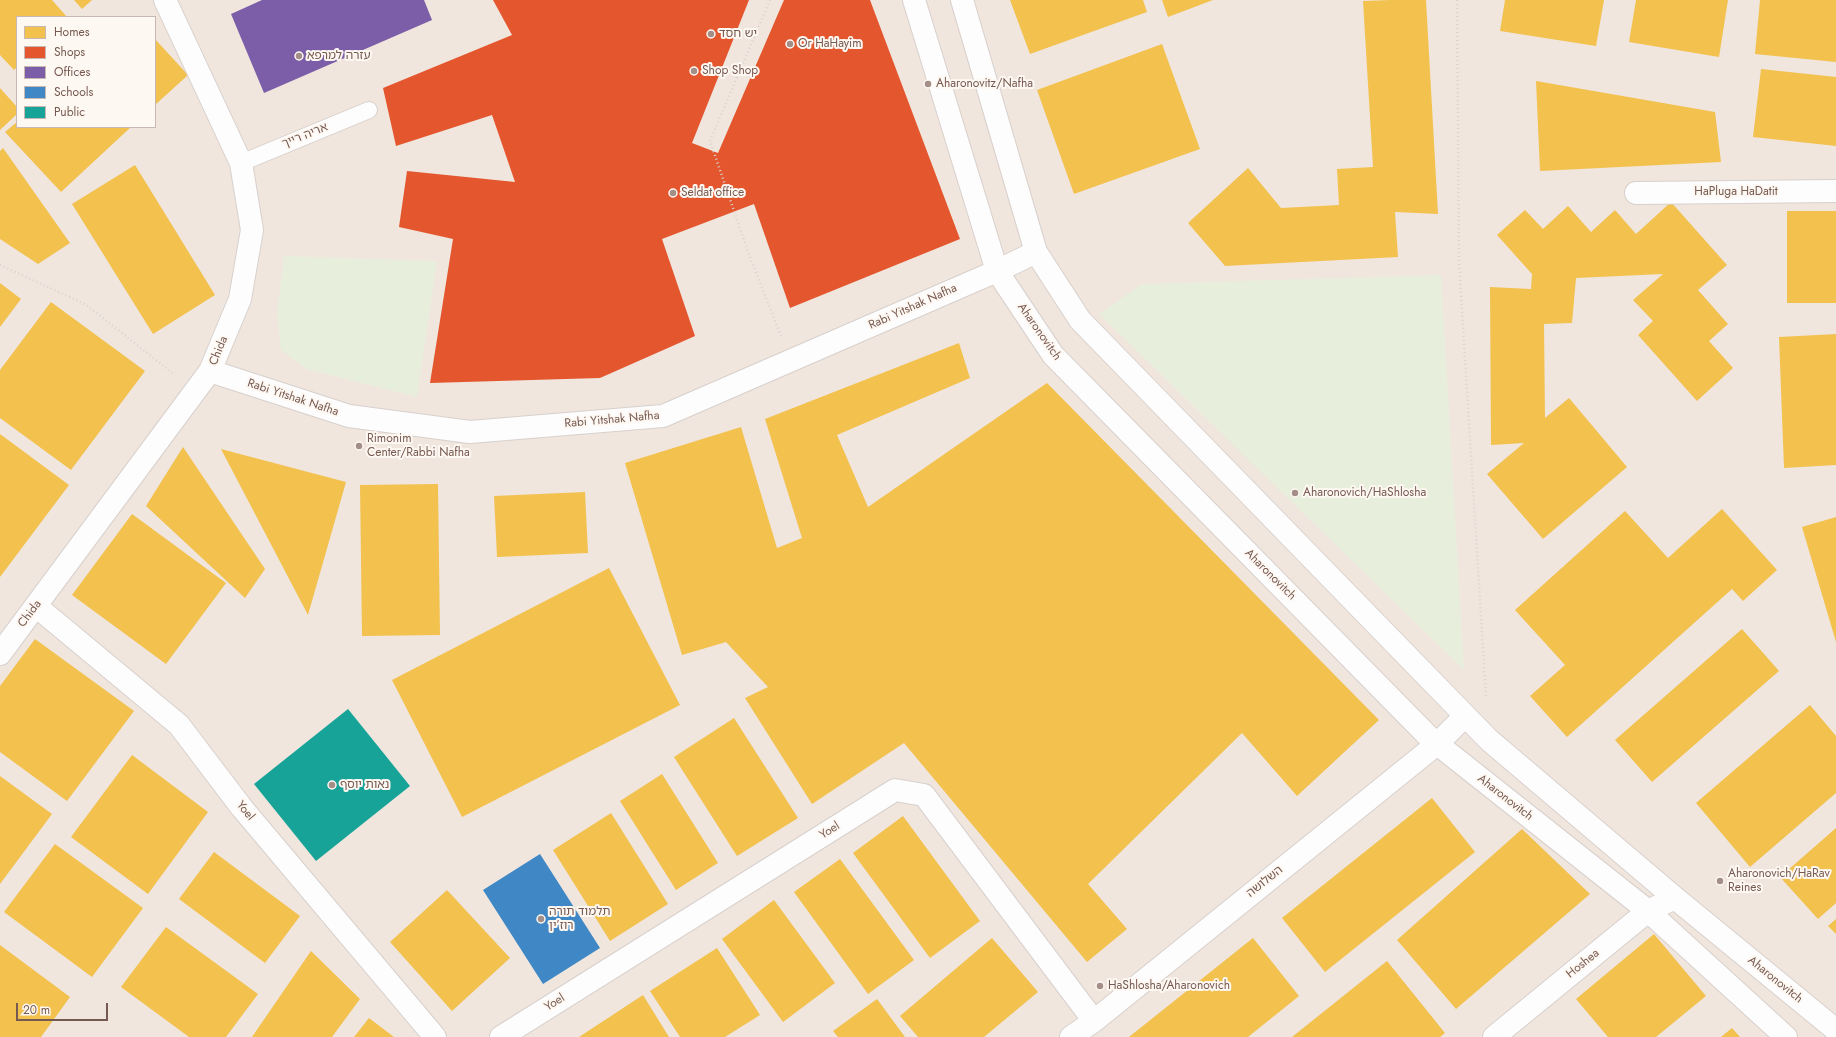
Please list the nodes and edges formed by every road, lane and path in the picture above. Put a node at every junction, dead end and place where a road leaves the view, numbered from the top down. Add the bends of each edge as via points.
1 (165, 0) edge
2 (770, 0) edge
3 (914, 0) edge
4 (962, 0) edge
5 (1457, 0) edge
6 (369, 110) dead end
7 (241, 163) junction
8 (1836, 191) edge
9 (1636, 193) dead end
10 (1036, 252) junction
11 (0, 265) edge
12 (997, 271) junction
13 (791, 361) junction
14 (210, 372) junction
15 (196, 391) junction
16 (36, 606) junction
17 (0, 654) edge
18 (1465, 716) junction
19 (1489, 740) junction
20 (1437, 744) junction
21 (1675, 898) junction
22 (1648, 911) junction
23 (1094, 1021) junction
24 (1836, 1030) edge
25 (435, 1037) edge
26 (501, 1037) edge
27 (1071, 1037) edge
28 (1494, 1037) edge
29 (1786, 1037) edge

1 - 7 street, Chida
2 - 13 path via 710,141 751,260
3 - 12 street, Aharonovitch
4 - 10 street, Aharonovitch
5 - 19 path via 1459,262
6 - 7 lane, אריה רייך
7 - 14 street, Chida via 252,230 240,299
8 - 9 street, HaPluga HaDatit
10 - 12 street, Rabi Yitshak Nafha
10 - 18 street, Aharonovitch via 1080,320
11 - 15 path via 85,304
12 - 13 street, Rabi Yitshak Nafha
12 - 20 street, Aharonovitch via 1053,355
13 - 14 street, Rabi Yitshak Nafha via 663,416 470,432 349,416
14 - 15 street, Chida
15 - 16 street, Chida
16 - 17 street, Chida
16 - 25 street, Yoel via 179,725 242,808
18 - 19 street, Aharonovitch
18 - 20 street, השלושה
19 - 21 street, Aharonovitch
20 - 22 street, Aharonovitch
20 - 23 street, השלושה
21 - 22 street, Hoshea
21 - 24 street, Aharonovitch
22 - 28 street, Hoshea
22 - 29 street, Aharonovitch
23 - 26 street, Yoel via 924,795 895,790
23 - 27 street, השלושה

